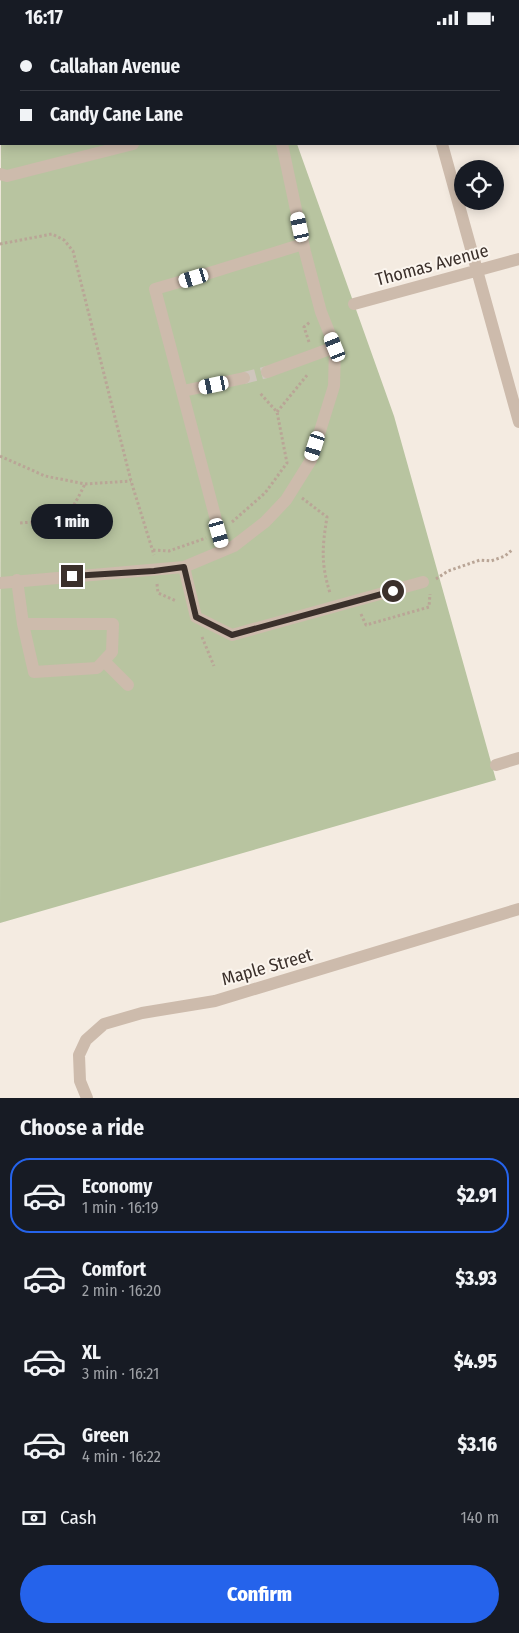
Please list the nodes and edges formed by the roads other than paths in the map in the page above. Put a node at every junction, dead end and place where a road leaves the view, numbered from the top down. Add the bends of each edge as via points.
1 (130, 145) edge
2 (282, 145) edge
3 (442, 145) edge
4 (0, 174) edge
5 (303, 244) junction
6 (519, 259) edge
7 (477, 271) junction
8 (354, 304) dead end
9 (335, 347) junction
10 (267, 372) tunnel mouth
11 (244, 378) tunnel mouth
12 (183, 391) junction
13 (519, 422) edge
14 (224, 551) junction
15 (184, 567) junction
16 (17, 580) junction
17 (0, 583) edge
18 (430, 585) road end
19 (23, 624) junction
20 (104, 661) junction
21 (128, 685) dead end
22 (519, 758) edge
23 (496, 765) dead end
24 (519, 909) edge
25 (87, 1098) edge

1 - 4 street via 7,176
2 - 5 street
3 - 7 street
5 - 9 street via 321,312
5 - 12 street via 155,289
6 - 7 street, Thomas Avenue
7 - 8 street, Thomas Avenue
7 - 13 street
9 - 10 street
9 - 14 street via 334,386 310,460 292,491 266,522
11 - 12 street
12 - 14 street
14 - 15 street
15 - 16 street
15 - 18 street via 196,617 232,635
16 - 17 street
16 - 19 street
19 - 20 street via 34,672 97,668
19 - 20 street via 113,624 112,652
20 - 21 street
22 - 23 street
24 - 25 street, Maple Street via 215,1001 104,1023 86,1040 80,1055 80,1081

